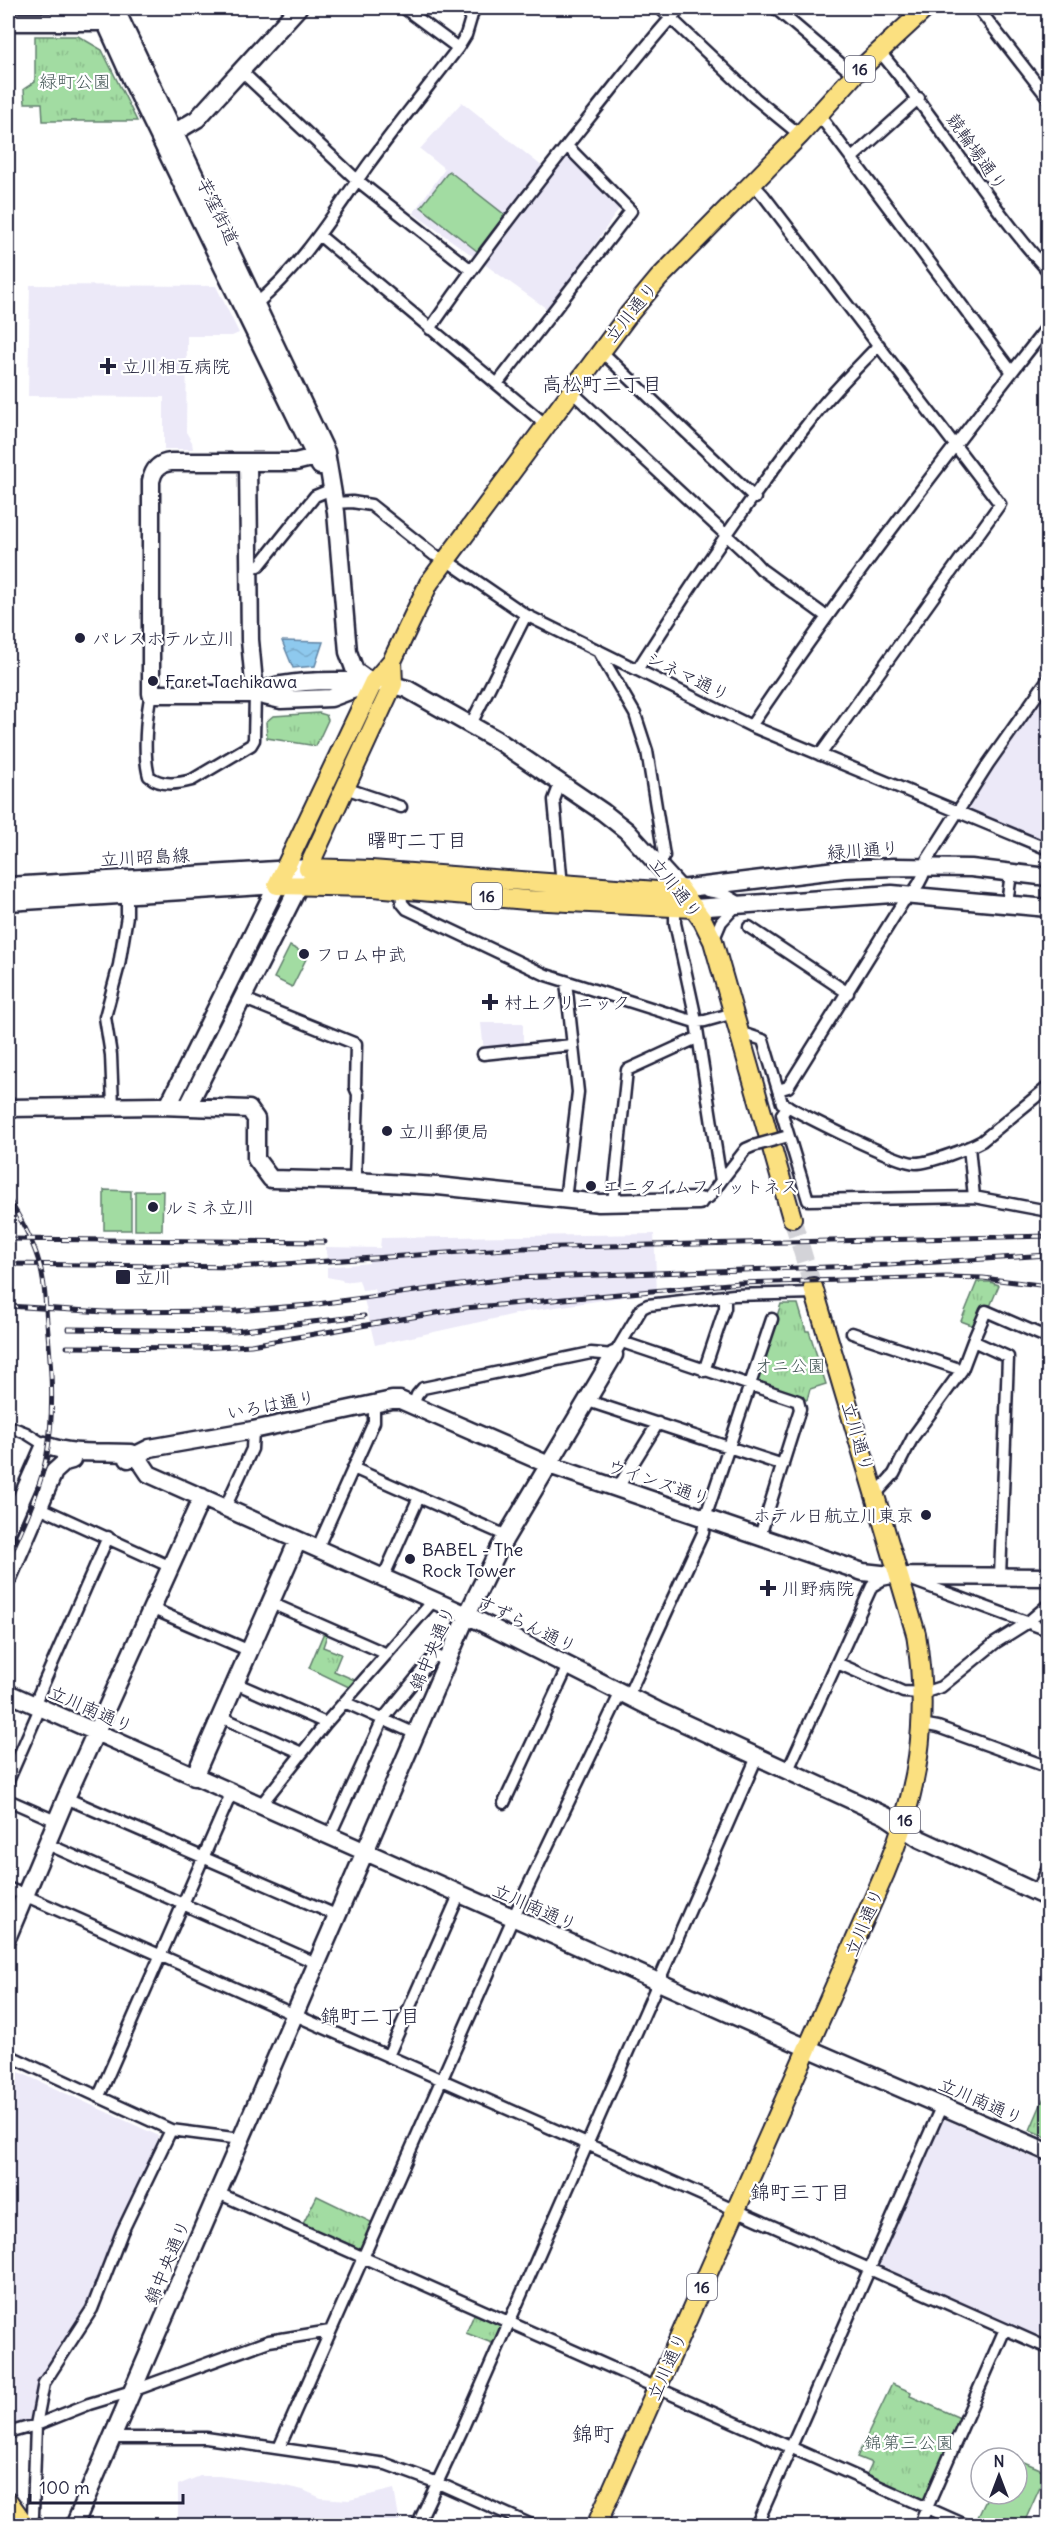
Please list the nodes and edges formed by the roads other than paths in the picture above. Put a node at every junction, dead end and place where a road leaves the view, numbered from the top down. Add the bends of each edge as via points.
1 (298, 8) edge
2 (404, 8) edge
3 (474, 8) edge
4 (660, 8) edge
5 (680, 8) edge
6 (775, 8) edge
7 (923, 8) edge
8 (978, 8) edge
9 (101, 15) edge
10 (119, 15) edge
11 (671, 17) junction
12 (8, 22) edge
13 (458, 48) junction
14 (879, 51) junction
15 (241, 71) junction
16 (854, 75) junction
17 (919, 98) junction
18 (1048, 98) edge
19 (819, 115) junction
20 (800, 135) junction
21 (168, 136) junction
22 (567, 146) junction
23 (852, 158) junction
24 (357, 180) junction
25 (753, 184) junction
26 (319, 235) junction
27 (471, 270) junction
28 (1048, 271) edge
29 (256, 304) junction
30 (1048, 326) edge
31 (430, 329) junction
32 (879, 345) junction
33 (601, 351) junction
34 (1012, 372) junction
35 (497, 384) junction
36 (571, 391) junction
37 (307, 425) junction
38 (544, 429) junction
39 (955, 446) junction
40 (320, 454) junction
41 (248, 463) junction
42 (332, 491) junction
43 (755, 498) junction
44 (726, 536) junction
45 (446, 560) junction
46 (249, 567) junction
47 (526, 615) junction
48 (827, 617) junction
49 (597, 650) junction
50 (392, 661) junction
51 (637, 670) junction
52 (1048, 679) edge
53 (373, 683) junction
54 (393, 684) junction
55 (151, 694) junction
56 (255, 694) junction
57 (471, 724) junction
58 (752, 726) junction
59 (820, 755) junction
60 (560, 784) junction
61 (345, 788) junction
62 (401, 807) dead end
63 (956, 812) junction
64 (1048, 849) edge
65 (660, 865) junction
66 (926, 866) junction
67 (285, 869) junction
68 (1011, 873) junction
69 (303, 877) junction
70 (1048, 877) edge
71 (277, 885) junction
72 (8, 886) edge
73 (680, 889) junction
74 (401, 891) junction
75 (564, 893) junction
76 (127, 894) junction
77 (913, 895) junction
78 (8, 902) edge
79 (1007, 904) junction
80 (740, 906) junction
81 (675, 908) junction
82 (694, 908) junction
83 (1048, 908) edge
84 (748, 927) dead end
85 (713, 941) junction
86 (566, 982) junction
87 (848, 993) junction
88 (242, 998) junction
89 (734, 1013) junction
90 (695, 1022) junction
91 (739, 1032) junction
92 (697, 1038) junction
93 (572, 1045) junction
94 (483, 1054) dead end
95 (778, 1090) junction
96 (1047, 1090) edge
97 (113, 1106) junction
98 (168, 1106) junction
99 (188, 1106) junction
100 (788, 1106) junction
101 (8, 1108) edge
102 (787, 1136) junction
103 (969, 1147) junction
104 (355, 1181) junction
105 (721, 1181) junction
106 (974, 1197) junction
107 (565, 1200) junction
108 (699, 1201) joint
109 (613, 1203) junction
110 (1048, 1211) edge
111 (792, 1218) tunnel mouth
112 (814, 1290) joint
113 (725, 1298) junction
114 (772, 1318) dead end
115 (852, 1333) dead end
116 (1048, 1338) edge
117 (973, 1341) junction
118 (618, 1349) junction
119 (962, 1370) junction
120 (704, 1371) junction
121 (750, 1385) junction
122 (588, 1401) junction
123 (374, 1404) junction
124 (413, 1405) junction
125 (657, 1423) junction
126 (8, 1426) edge
127 (253, 1430) junction
128 (45, 1445) junction
129 (729, 1447) junction
130 (137, 1456) junction
131 (72, 1460) junction
132 (549, 1465) junction
133 (783, 1465) junction
134 (353, 1468) junction
135 (619, 1489) junction
136 (874, 1496) junction
137 (202, 1497) junction
138 (419, 1497) junction
139 (39, 1507) junction
140 (225, 1508) junction
141 (705, 1518) junction
142 (8, 1529) edge
143 (507, 1536) junction
144 (760, 1536) junction
145 (108, 1537) junction
146 (298, 1540) junction
147 (317, 1549) junction
148 (171, 1567) junction
149 (900, 1576) junction
150 (1000, 1576) junction
151 (1048, 1577) edge
152 (8, 1578) edge
153 (383, 1578) junction
154 (434, 1600) junction
155 (271, 1603) junction
156 (1048, 1605) edge
157 (153, 1609) junction
158 (467, 1615) junction
159 (1027, 1623) junction
160 (1048, 1630) edge
161 (250, 1651) junction
162 (387, 1654) junction
163 (447, 1661) junction
164 (837, 1663) junction
165 (568, 1666) junction
166 (236, 1683) junction
167 (8, 1694) edge
168 (625, 1694) junction
169 (923, 1694) junction
170 (344, 1702) junction
171 (37, 1707) junction
172 (221, 1717) junction
173 (383, 1719) junction
174 (326, 1723) junction
175 (922, 1724) junction
176 (96, 1733) junction
177 (416, 1734) junction
178 (302, 1753) junction
179 (757, 1757) junction
180 (1048, 1767) edge
181 (787, 1772) junction
182 (194, 1777) junction
183 (8, 1781) edge
184 (231, 1794) junction
185 (66, 1798) junction
186 (8, 1800) edge
187 (504, 1803) dead end
188 (260, 1806) junction
189 (56, 1821) junction
190 (903, 1826) junction
191 (329, 1838) junction
192 (47, 1844) junction
193 (363, 1853) junction
194 (205, 1857) junction
195 (1048, 1867) edge
196 (8, 1888) edge
197 (459, 1895) junction
198 (24, 1896) junction
199 (1043, 1896) edge
200 (184, 1905) junction
201 (336, 1915) junction
202 (513, 1918) junction
203 (8, 1936) edge
204 (160, 1956) junction
205 (316, 1963) junction
206 (657, 1982) junction
207 (294, 2014) junction
208 (808, 2049) junction
209 (8, 2055) edge
210 (388, 2056) junction
211 (441, 2080) junction
212 (99, 2096) junction
213 (942, 2105) junction
214 (171, 2130) junction
215 (241, 2139) junction
216 (589, 2143) junction
217 (1048, 2152) edge
218 (218, 2193) junction
219 (736, 2211) junction
220 (363, 2258) junction
221 (870, 2270) junction
222 (509, 2322) junction
223 (1005, 2329) junction
224 (330, 2331) junction
225 (1048, 2348) edge
226 (657, 2388) junction
227 (132, 2391) junction
228 (36, 2425) junction
229 (8, 2433) edge
230 (112, 2438) junction
231 (279, 2448) junction
232 (792, 2448) junction
233 (438, 2483) junction
234 (8, 2501) edge
235 (927, 2507) junction
236 (28, 2526) edge
237 (74, 2526) edge
238 (417, 2526) edge
239 (534, 2526) edge
240 (596, 2526) edge
241 (756, 2526) edge
242 (919, 2526) edge
243 (968, 2526) edge

1 - 15 street
2 - 13 street
3 - 13 street
4 - 11 street
5 - 11 street
6 - 16 street
7 - 14 main road, 立川通り / 16
8 - 18 street
9 - 10 street
9 - 12 street
9 - 21 street, 芋窪街道
10 - 21 street, 芋窪街道
11 - 20 street via 755,98
11 - 22 street
13 - 24 street
14 - 16 main road, 立川通り / 16
14 - 17 street, 競輪場通り
15 - 21 street via 197,119
15 - 24 street
16 - 19 main road, 立川通り / 16
17 - 23 street
17 - 28 street, 競輪場通り via 991,202
19 - 20 main road, 立川通り / 16
19 - 23 street
20 - 25 main road, 立川通り / 16
21 - 29 street, 芋窪街道
21 - 37 street, 芋窪街道
22 - 27 street
22 - 35 street via 631,211
23 - 34 street
24 - 26 street
24 - 27 street
25 - 32 street
25 - 33 main road, 立川通り / 16 via 659,278
26 - 29 street
26 - 31 street
27 - 31 street
29 - 37 street, 芋窪街道
30 - 34 street
31 - 35 street
32 - 39 street
32 - 43 street via 818,411
33 - 36 main road, 立川通り / 16
33 - 43 street
34 - 39 street
35 - 38 street via 540,418
36 - 38 main road, 立川通り / 16
36 - 44 street
37 - 40 street
38 - 45 main road, 立川通り / 16
39 - 48 street
39 - 59 street via 1000,504
40 - 41 street via 295,462
40 - 42 street
41 - 46 street
41 - 55 street via 171,462 161,464 152,475
42 - 45 street, シネマ通り via 371,505 434,555
42 - 46 street via 315,496 259,566
42 - 53 street via 348,652 356,671
43 - 44 street
44 - 48 street via 761,569
44 - 51 street
45 - 47 street, シネマ通り
45 - 50 main road, 立川通り / 16 via 429,583
46 - 56 street
47 - 49 street, シネマ通り
47 - 57 street
48 - 58 street
49 - 51 street, シネマ通り
49 - 65 street via 634,714 647,751 664,856
50 - 53 main road, 16
50 - 54 main road, 16
51 - 58 street, シネマ通り
52 - 63 street
53 - 54 street
53 - 56 street via 281,685
53 - 67 main road, 16
54 - 57 street, 立川通り
54 - 61 main road, 16
55 - 56 street
55 - 56 street via 147,710 149,776 160,782 182,783 251,745
57 - 60 street, 立川通り
58 - 59 street, シネマ通り
59 - 63 street, シネマ通り
60 - 65 street, 立川通り via 627,831
60 - 75 street via 554,800
61 - 62 street
61 - 69 main road, 16
63 - 64 street, シネマ通り
63 - 66 street
65 - 73 street, 立川通り
66 - 68 street, 緑川通り
66 - 73 street, 緑川通り via 844,869
66 - 77 street
67 - 69 street, 立川昭島線
67 - 71 main road, 16
67 - 72 street, 立川昭島線
68 - 70 street, 緑川通り
68 - 79 street
69 - 71 main road, 16
69 - 74 main road, 16
69 - 75 main road, 16 via 371,870
69 - 88 street
71 - 76 street, 立川昭島線
71 - 98 street
73 - 75 main road, 16
73 - 80 street via 726,894
73 - 82 main road, 立川通り
74 - 75 main road, 16
74 - 86 street via 407,909
75 - 81 main road, 16
76 - 78 street, 立川昭島線
76 - 97 street via 119,965 105,1017
77 - 79 street
77 - 80 street
77 - 87 street via 903,902
79 - 83 street
80 - 82 street
80 - 85 street via 722,922
81 - 82 main road, 16
81 - 90 street
82 - 85 main road, 立川通り
84 - 87 street
85 - 89 main road, 立川通り
86 - 90 street
86 - 93 street
87 - 95 street via 788,1087
88 - 99 street
88 - 104 street via 356,1044
89 - 90 street
89 - 91 main road, 立川通り
90 - 92 street
91 - 95 street via 763,1040
91 - 111 main road, 立川通り
92 - 105 street
92 - 109 street via 627,1070
93 - 94 street
93 - 107 street via 578,1103
95 - 100 street
96 - 103 street
97 - 98 street
97 - 101 street
98 - 99 street
99 - 104 street via 244,1108 253,1112 257,1123 256,1159 271,1179
100 - 102 street via 782,1114
100 - 103 street via 900,1160 917,1163
102 - 105 street, bridge via 747,1149
102 - 106 street via 808,1200
103 - 106 street
104 - 107 street
105 - 108 street via 709,1197
106 - 110 street
107 - 109 street
108 - 109 street
112 - 113 street
112 - 136 main road, 立川通り / 16
113 - 118 street via 648,1305 642,1308
113 - 120 street
114 - 121 street
115 - 119 street
116 - 117 street via 986,1311
117 - 119 street
117 - 150 street via 1008,1356
118 - 120 street
118 - 122 street, 錦中央通り
118 - 124 street via 423,1388
119 - 136 street via 913,1437 894,1474
120 - 121 street
121 - 129 street
121 - 133 street via 798,1401 800,1409
122 - 125 street
122 - 132 street, 錦中央通り
123 - 124 street, いろは通り via 392,1400
123 - 127 street, いろは通り
123 - 134 street via 374,1422
124 - 132 street, ウインズ通り
125 - 129 street
125 - 135 street
126 - 128 street
127 - 130 street, いろは通り via 150,1448
127 - 140 street via 252,1449
128 - 130 street via 64,1452
128 - 131 street
128 - 142 street
129 - 133 street
129 - 141 street
130 - 131 street
130 - 137 street, すずらん通り via 149,1474
131 - 139 street via 54,1472
132 - 135 street, ウインズ通り
132 - 143 street, 錦中央通り
133 - 144 street
134 - 138 street
134 - 147 street
135 - 141 street, ウインズ通り
136 - 149 main road, 立川通り / 16
137 - 140 street, すずらん通り
137 - 148 street
138 - 143 street
138 - 153 street
139 - 145 street
139 - 152 street
140 - 146 street, すずらん通り
141 - 144 street, ウインズ通り
141 - 168 street via 703,1533
143 - 158 street, 錦中央通り
144 - 149 street, ウインズ通り via 863,1572
145 - 148 street
145 - 171 street
146 - 147 street, すずらん通り
146 - 155 street
147 - 153 street, すずらん通り
148 - 157 street
149 - 150 street, ウインズ通り
149 - 159 street
149 - 164 street via 872,1586
149 - 169 main road, 立川通り / 16 via 916,1634
150 - 151 street, ウインズ通り
153 - 154 street, すずらん通り
154 - 158 street, すずらん通り
154 - 162 street
155 - 161 street
155 - 162 street
156 - 159 street
157 - 161 street
157 - 176 street
158 - 163 street, 錦中央通り
158 - 165 street, すずらん通り
159 - 160 street
159 - 169 street via 995,1643 941,1687
161 - 166 street
162 - 170 street
163 - 173 street via 435,1655
163 - 177 street, 錦中央通り
164 - 169 street via 903,1692
164 - 181 street
165 - 168 street, すずらん通り
165 - 187 street
166 - 172 street
166 - 174 street
167 - 171 street, 立川南通り
168 - 179 street, すずらん通り
168 - 202 street
169 - 175 main road, 立川通り / 16
170 - 173 street
170 - 174 street
171 - 176 street, 立川南通り
171 - 183 street
172 - 178 street
172 - 182 street
173 - 177 street
173 - 191 street
174 - 178 street
175 - 180 street
175 - 190 main road, 立川通り / 16 via 916,1778
176 - 182 street, 立川南通り
176 - 185 street
177 - 193 street, 錦中央通り
178 - 188 street
179 - 181 street, すずらん通り
179 - 206 street
181 - 190 street, すずらん通り
182 - 184 street, 立川南通り
184 - 188 street, 立川南通り
184 - 194 street
185 - 189 street
185 - 194 street
186 - 189 street
188 - 191 street, 立川南通り
189 - 192 street
190 - 199 street, すずらん通り via 920,1839
190 - 208 main road, 立川通り / 16
191 - 193 street, 立川南通り
192 - 198 street
192 - 200 street
193 - 197 street, 立川南通り
193 - 201 street, 錦中央通り
194 - 200 street
194 - 201 street
195 - 199 street
196 - 198 street
197 - 202 street, 立川南通り
197 - 210 street
198 - 203 street
198 - 204 street
200 - 204 street
200 - 205 street
201 - 205 street, 錦中央通り
202 - 206 street, 立川南通り
202 - 211 street
204 - 207 street
204 - 212 street
205 - 207 street, 錦中央通り
206 - 208 street, 立川南通り
206 - 216 street
207 - 210 street
207 - 215 street, 錦中央通り
208 - 213 street, 立川南通り
208 - 219 main road, 立川通り / 16
209 - 212 street
210 - 211 street
211 - 216 street
211 - 220 street
212 - 214 street
213 - 217 street, 立川南通り
213 - 221 street
214 - 215 street
214 - 228 street via 122,2232 92,2309 44,2383
215 - 218 street, 錦中央通り
216 - 219 street
216 - 222 street
218 - 220 street
218 - 227 street, 錦中央通り
219 - 221 street
219 - 226 main road, 立川通り / 16
220 - 222 street
220 - 224 street
221 - 223 street
221 - 232 street
222 - 226 street
222 - 233 street
223 - 225 street
223 - 235 street
224 - 227 street via 268,2341
224 - 231 street
226 - 232 street
226 - 240 main road, 立川通り / 16
227 - 228 street
227 - 230 street, 錦中央通り
228 - 229 street
228 - 236 street via 33,2515
230 - 231 street via 206,2439
230 - 237 street, 錦中央通り
231 - 233 street via 386,2464
232 - 235 street
232 - 241 street
233 - 238 street
233 - 239 street
234 - 236 main road
235 - 242 street
235 - 243 street

